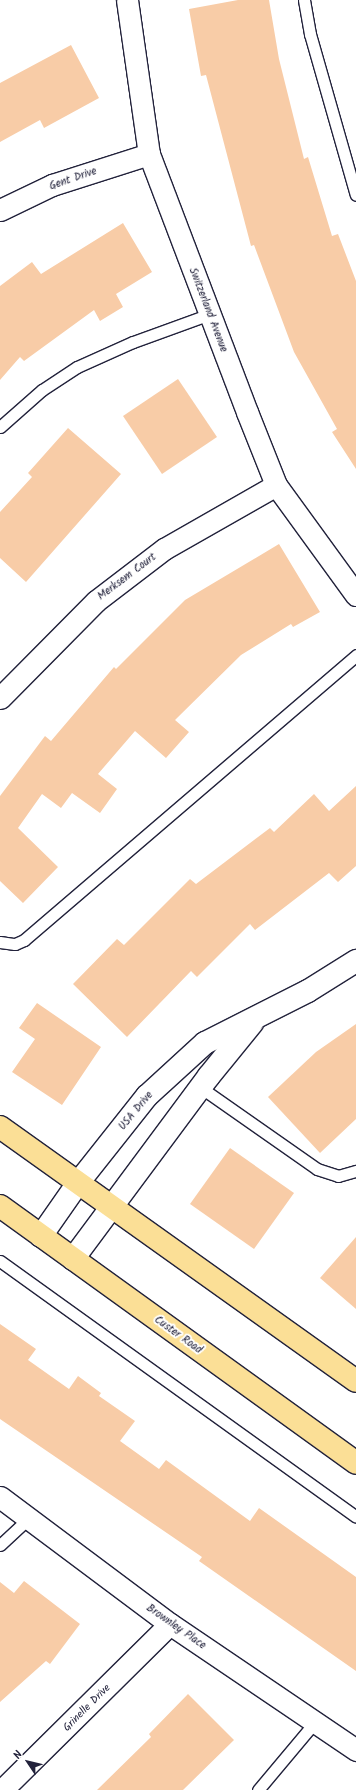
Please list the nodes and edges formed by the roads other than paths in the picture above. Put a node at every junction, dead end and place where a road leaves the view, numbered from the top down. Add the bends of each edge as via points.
1 (127, 0) edge
2 (304, 0) edge
3 (149, 154) junction
4 (356, 195) edge
5 (0, 210) edge
6 (210, 314) junction
7 (0, 427) edge
8 (276, 485) junction
9 (356, 595) edge
10 (356, 655) edge
11 (0, 698) edge
12 (0, 942) edge
13 (356, 961) edge
14 (258, 1016) junction
15 (200, 1087) junction
16 (0, 1126) edge
17 (356, 1171) edge
18 (78, 1183) junction
19 (0, 1206) edge
20 (111, 1207) junction
21 (41, 1236) junction
22 (73, 1259) junction
23 (0, 1261) edge
24 (356, 1381) edge
25 (356, 1463) edge
26 (0, 1496) edge
27 (356, 1517) edge
28 (29, 1518) junction
29 (0, 1545) edge
30 (170, 1624) junction
31 (315, 1722) junction
32 (356, 1750) edge
33 (2, 1790) edge
34 (258, 1790) edge

1 - 3 street, Switzerland Avenue
2 - 4 lane via 310,34
3 - 5 street, Gent Drive via 52,185
3 - 6 street, Switzerland Avenue
6 - 7 lane via 133,342 77,367 42,390
6 - 8 street, Switzerland Avenue
8 - 9 street, Switzerland Avenue
8 - 11 street, Merksem Court via 164,549 96,601
10 - 12 lane via 24,940 14,944
13 - 14 street, USA Drive via 308,991
14 - 15 street, USA Drive
14 - 18 street, USA Drive via 206,1043 147,1096
15 - 17 lane via 317,1169 338,1176
15 - 20 street, USA Drive
16 - 18 main road
18 - 20 main road
18 - 21 street, USA Drive
19 - 21 main road, Custer Road
20 - 22 street, USA Drive
20 - 24 main road
21 - 22 main road, Custer Road
22 - 25 main road, Custer Road
23 - 27 lane
26 - 28 street, Brownley Place
28 - 29 lane
28 - 30 street, Brownley Place
30 - 31 street, Brownley Place
30 - 33 street, Grinelle Drive
31 - 32 street, Brownley Place
31 - 34 lane

